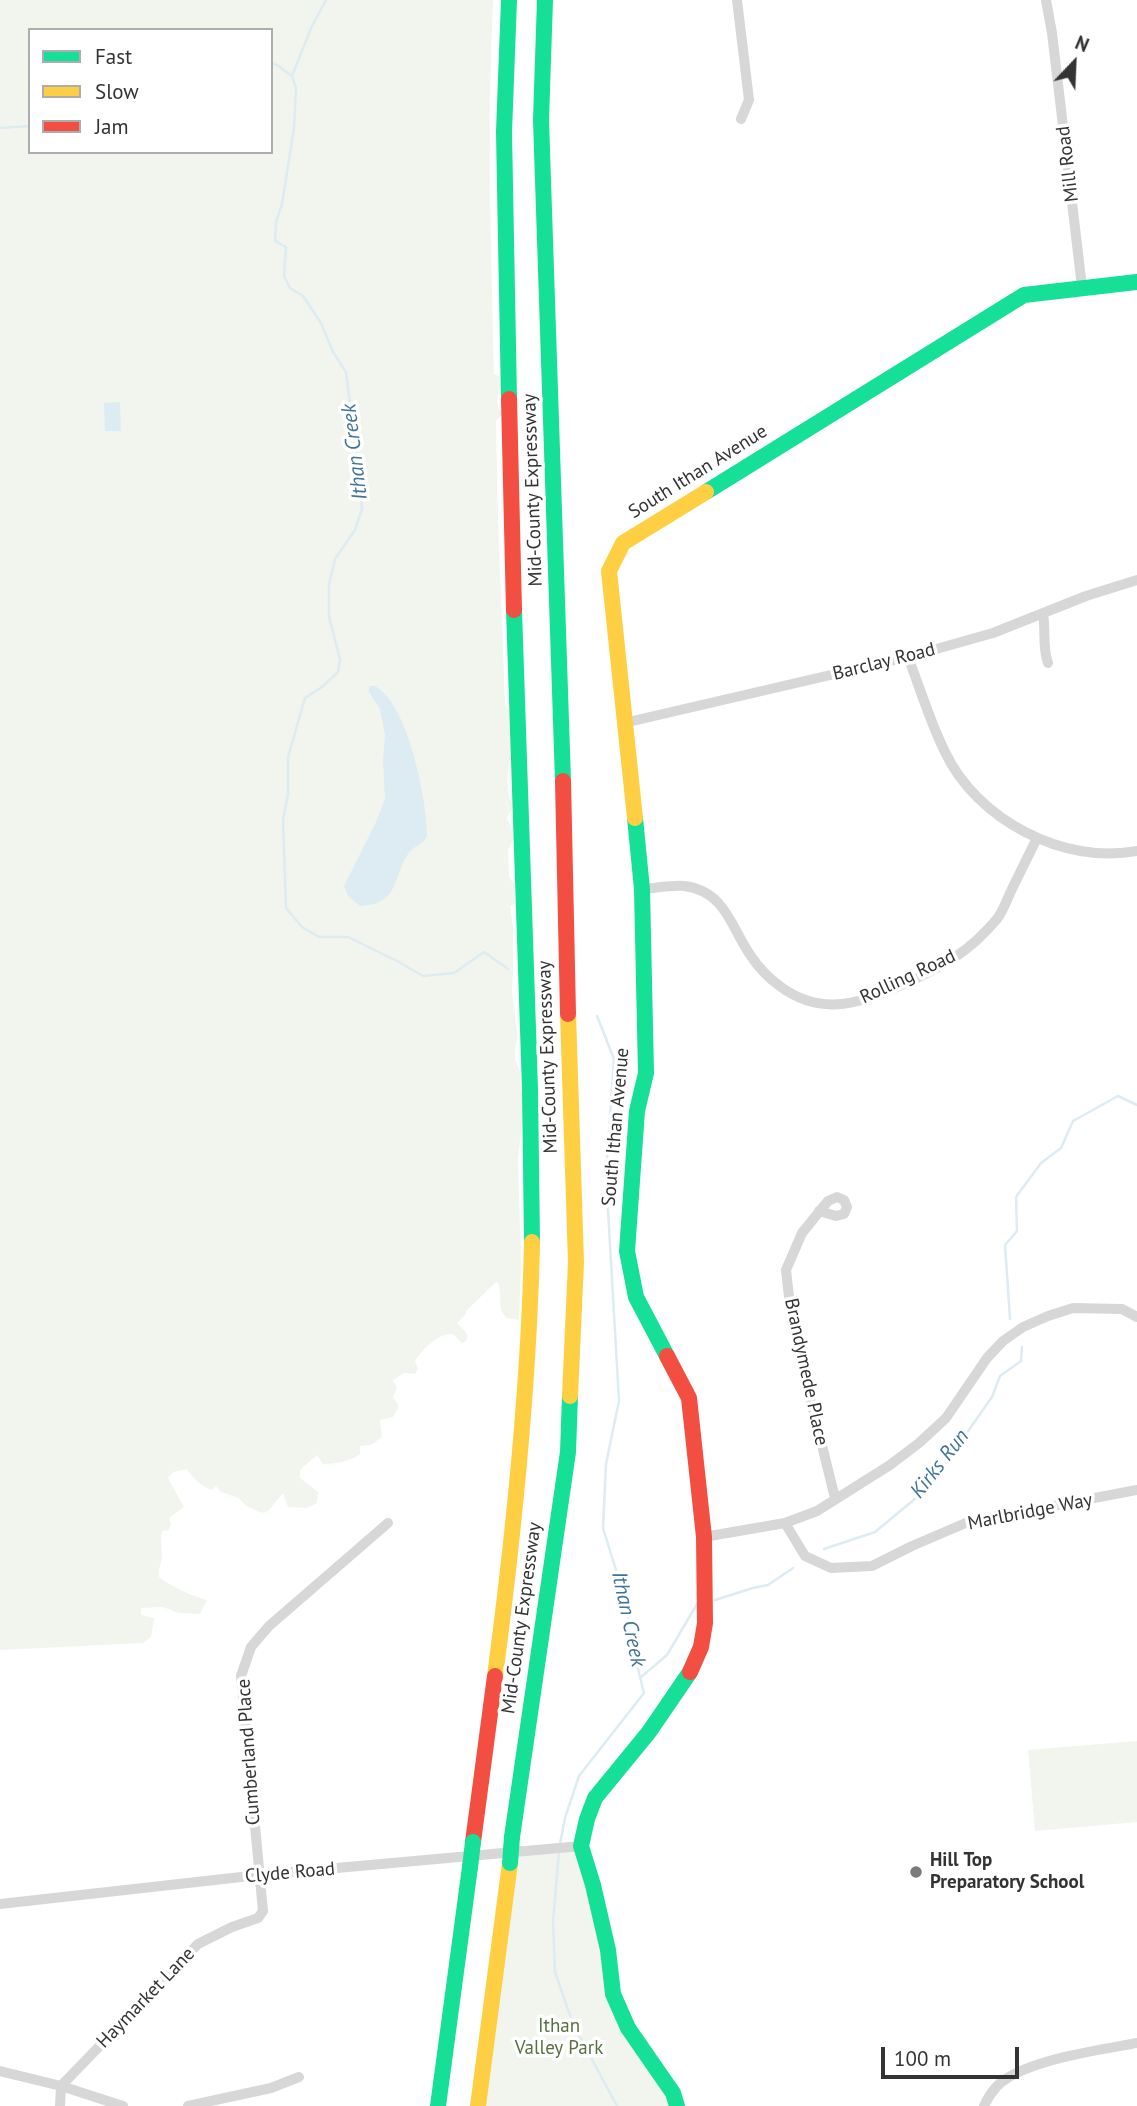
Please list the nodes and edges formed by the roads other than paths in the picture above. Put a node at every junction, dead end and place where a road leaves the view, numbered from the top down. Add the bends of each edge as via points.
1 (509, 0) edge
2 (545, 0) edge
3 (737, 0) edge
4 (1046, 0) edge
5 (741, 119) dead end
6 (1137, 282) edge
7 (1082, 287) junction
8 (1137, 580) edge
9 (1043, 613) junction
10 (908, 657) junction
11 (1048, 663) dead end
12 (624, 723) junction
13 (1037, 838) junction
14 (1137, 851) edge
15 (642, 888) junction
16 (819, 1211) dead end
17 (1137, 1317) edge
18 (1137, 1490) edge
19 (835, 1498) junction
20 (388, 1523) dead end
21 (785, 1523) junction
22 (704, 1537) junction
23 (581, 1846) junction
24 (259, 1875) junction
25 (0, 1904) edge
26 (1137, 2043) edge
27 (0, 2071) edge
28 (299, 2077) dead end
29 (61, 2086) junction
30 (60, 2106) edge
31 (124, 2106) edge
32 (188, 2106) edge
33 (438, 2106) edge
34 (478, 2106) edge
35 (677, 2106) edge
36 (985, 2106) edge

1 - 33 main road, Mid-County Expressway, bridge via 504,136 529,1042 531,1305 521,1468
2 - 34 main road, Mid-County Expressway, bridge via 541,120 576,1262 568,1452
3 - 5 street via 748,100
4 - 7 street, Mill Road
6 - 7 main road, South Ithan Avenue
7 - 12 main road, South Ithan Avenue via 1024,295 623,543 609,571
8 - 9 street, Barclay Road
9 - 10 street, Barclay Road via 993,633
9 - 11 street
10 - 12 street, Barclay Road
10 - 13 street via 946,754 968,786 992,811
12 - 15 main road, South Ithan Avenue
13 - 14 street via 1088,853
13 - 15 street, Rolling Road via 999,917 972,945 948,964 872,998 845,1004 820,1004 781,986 751,957 726,911 698,889
15 - 22 main road, South Ithan Avenue via 646,1073 637,1111 627,1251 636,1297 689,1398
16 - 19 street, Brandymede Place via 802,1233 786,1270 792,1324
17 - 19 street via 1122,1309 1073,1308 1024,1327 1003,1341 946,1418 919,1443
18 - 21 street, Marlbridge Way via 968,1522 872,1566 831,1568 805,1556
19 - 21 street via 817,1511
20 - 24 street, Cumberland Place via 251,1647 241,1676
21 - 22 street
22 - 23 main road, South Ithan Avenue via 701,1647 693,1667 649,1732 595,1798
23 - 24 street, Clyde Road
23 - 35 main road via 608,1950 613,1994 628,2028 673,2093
24 - 25 street, Clyde Road
24 - 29 street, Haymarket Lane via 263,1911 258,1918 198,1944
26 - 36 street via 1033,2066 1007,2078
27 - 29 street
28 - 32 street via 271,2088
29 - 30 street
29 - 31 street

